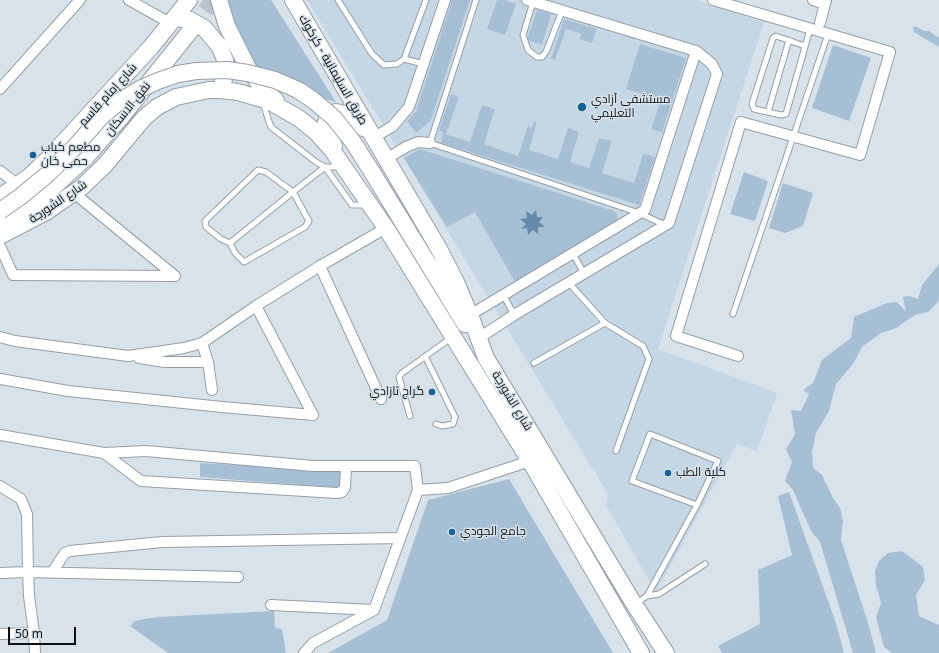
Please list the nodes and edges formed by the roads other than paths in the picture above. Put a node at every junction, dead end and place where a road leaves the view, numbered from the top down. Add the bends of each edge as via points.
1 (80, 0) edge
2 (129, 0) edge
3 (188, 0) edge
4 (219, 0) edge
5 (293, 0) edge
6 (338, 0) edge
7 (426, 0) edge
8 (445, 0) edge
9 (476, 0) edge
10 (713, 0) edge
11 (813, 0) edge
12 (530, 1) edge
13 (825, 2) edge
14 (562, 11) junction
15 (170, 23) junction
16 (820, 23) dead end
17 (810, 29) junction
18 (191, 30) tunnel mouth
19 (828, 34) junction
20 (789, 40) junction
21 (805, 46) junction
22 (696, 51) junction
23 (404, 59) junction
24 (424, 64) junction
25 (0, 89) edge
26 (220, 90) junction
27 (262, 99) junction
28 (284, 110) junction
29 (768, 112) junction
30 (793, 137) junction
31 (373, 139) junction
32 (430, 143) junction
33 (386, 159) junction
34 (325, 167) junction
35 (344, 167) junction
36 (0, 171) edge
37 (18, 185) junction
38 (293, 192) junction
39 (74, 193) junction
40 (0, 197) edge
41 (369, 205) junction
42 (0, 211) edge
43 (639, 213) junction
44 (0, 224) edge
45 (666, 225) junction
46 (386, 228) junction
47 (0, 236) edge
48 (230, 243) junction
49 (0, 246) edge
50 (573, 254) junction
51 (320, 266) junction
52 (584, 273) junction
53 (569, 283) junction
54 (504, 296) junction
55 (256, 306) junction
56 (733, 314) dead end
57 (470, 315) junction
58 (514, 315) junction
59 (605, 323) junction
60 (453, 336) junction
61 (0, 337) edge
62 (479, 338) junction
63 (202, 343) junction
64 (128, 356) junction
65 (425, 356) junction
66 (738, 356) dead end
67 (486, 358) junction
68 (208, 362) junction
69 (534, 363) dead end
70 (0, 379) edge
71 (212, 390) dead end
72 (381, 399) dead end
73 (410, 416) dead end
74 (436, 424) dead end
75 (0, 435) edge
76 (616, 451) dead end
77 (104, 453) junction
78 (530, 461) junction
79 (346, 466) junction
80 (0, 486) edge
81 (418, 490) junction
82 (697, 505) junction
83 (400, 538) junction
84 (705, 564) dead end
85 (28, 572) junction
86 (0, 573) edge
87 (52, 573) junction
88 (238, 577) dead end
89 (641, 600) junction
90 (271, 606) dead end
91 (374, 610) junction
92 (34, 633) junction
93 (0, 634) edge
94 (35, 653) edge
95 (304, 653) edge
96 (641, 653) edge
97 (666, 653) edge

1 - 25 street
2 - 15 street
3 - 15 main road, شارع إمام قاسم
4 - 28 main road via 227,26 248,68
5 - 31 main road, طريق السليمانية - كركوك
6 - 23 lane via 372,54 384,65 397,64
7 - 23 lane
8 - 24 street
9 - 32 lane
10 - 17 street
11 - 13 street
12 - 14 street
12 - 14 lane via 523,35 528,50 537,57 542,57 546,52
13 - 16 street
14 - 22 street
15 - 26 main road via 182,19 190,20 204,28 216,41 226,65
15 - 37 main road, شارع إمام قاسم via 64,143
17 - 19 street
17 - 21 lane
18 - 44 main road, نفق الاسكان via 86,157 48,192
19 - 30 lane
19 - 30 street via 890,52 860,155
20 - 21 lane
20 - 29 lane
20 - 29 lane via 776,36 773,38 752,104 754,109
21 - 29 lane via 786,114
22 - 43 street via 645,210
22 - 45 street via 712,64 717,74 670,223
23 - 24 lane
24 - 31 street via 410,107 392,126
26 - 27 main road, شارع الشورجة via 244,93
26 - 39 main road, شارع الشورجة via 184,95 157,107 132,131 99,172
27 - 28 main road, شارع الشورجة
27 - 34 lane via 271,127
28 - 35 main road, شارع الشورجة via 316,132
30 - 56 lane
30 - 66 street via 741,122 676,336
31 - 33 main road, شارع الشورجة
31 - 35 main road via 351,117 339,112 331,114 325,126
32 - 33 street via 418,142
32 - 43 lane
33 - 57 main road, شارع الشورجة via 456,282
34 - 35 lane
34 - 38 lane
34 - 41 lane via 352,205
35 - 41 main road
36 - 37 street
37 - 40 main road, شارع إمام قاسم
38 - 48 lane
38 - 48 lane via 309,221 305,228 244,262
38 - 48 lane via 266,172 258,170 205,221 206,227 221,240
39 - 47 main road, شارع الشورجة via 46,212
39 - 49 street via 175,276 13,275
41 - 46 main road
42 - 67 main road, bridge via 49,173 101,117 140,89 171,76 196,71 227,70 275,80 298,90 334,118 372,172
43 - 45 lane
43 - 50 street
45 - 52 street
46 - 51 street
46 - 60 main road
50 - 52 lane
50 - 54 street
51 - 55 street
51 - 72 street
52 - 53 street
53 - 58 street
53 - 59 lane
54 - 57 street
54 - 58 lane
55 - 63 street
55 - 70 street via 312,415 68,391
57 - 62 main road, شارع الشورجة
58 - 62 street
59 - 69 lane
59 - 76 lane via 643,346 649,359
60 - 65 lane
60 - 78 main road
61 - 64 street
62 - 67 main road, شارع الشورجة
63 - 64 street
63 - 68 street
64 - 68 street via 165,362
65 - 73 lane via 399,377
65 - 74 lane via 455,417 453,424
67 - 89 main road, شارع الشورجة
68 - 71 street
75 - 77 street
77 - 79 street via 146,451 313,466
77 - 79 street via 141,482 322,492 342,492 345,487
78 - 81 street via 448,488
78 - 96 main road
79 - 81 street via 415,466
80 - 85 street via 21,499 27,514
81 - 83 street
82 - 82 lane via 718,461 650,434 632,481
82 - 89 lane
83 - 87 street via 162,542 70,551 65,553
83 - 91 street
84 - 89 lane via 659,594
85 - 86 street
85 - 87 street
85 - 92 street
87 - 88 street
89 - 97 main road, شارع الشورجة
90 - 91 street
91 - 95 street via 313,643
92 - 93 street
92 - 94 street

